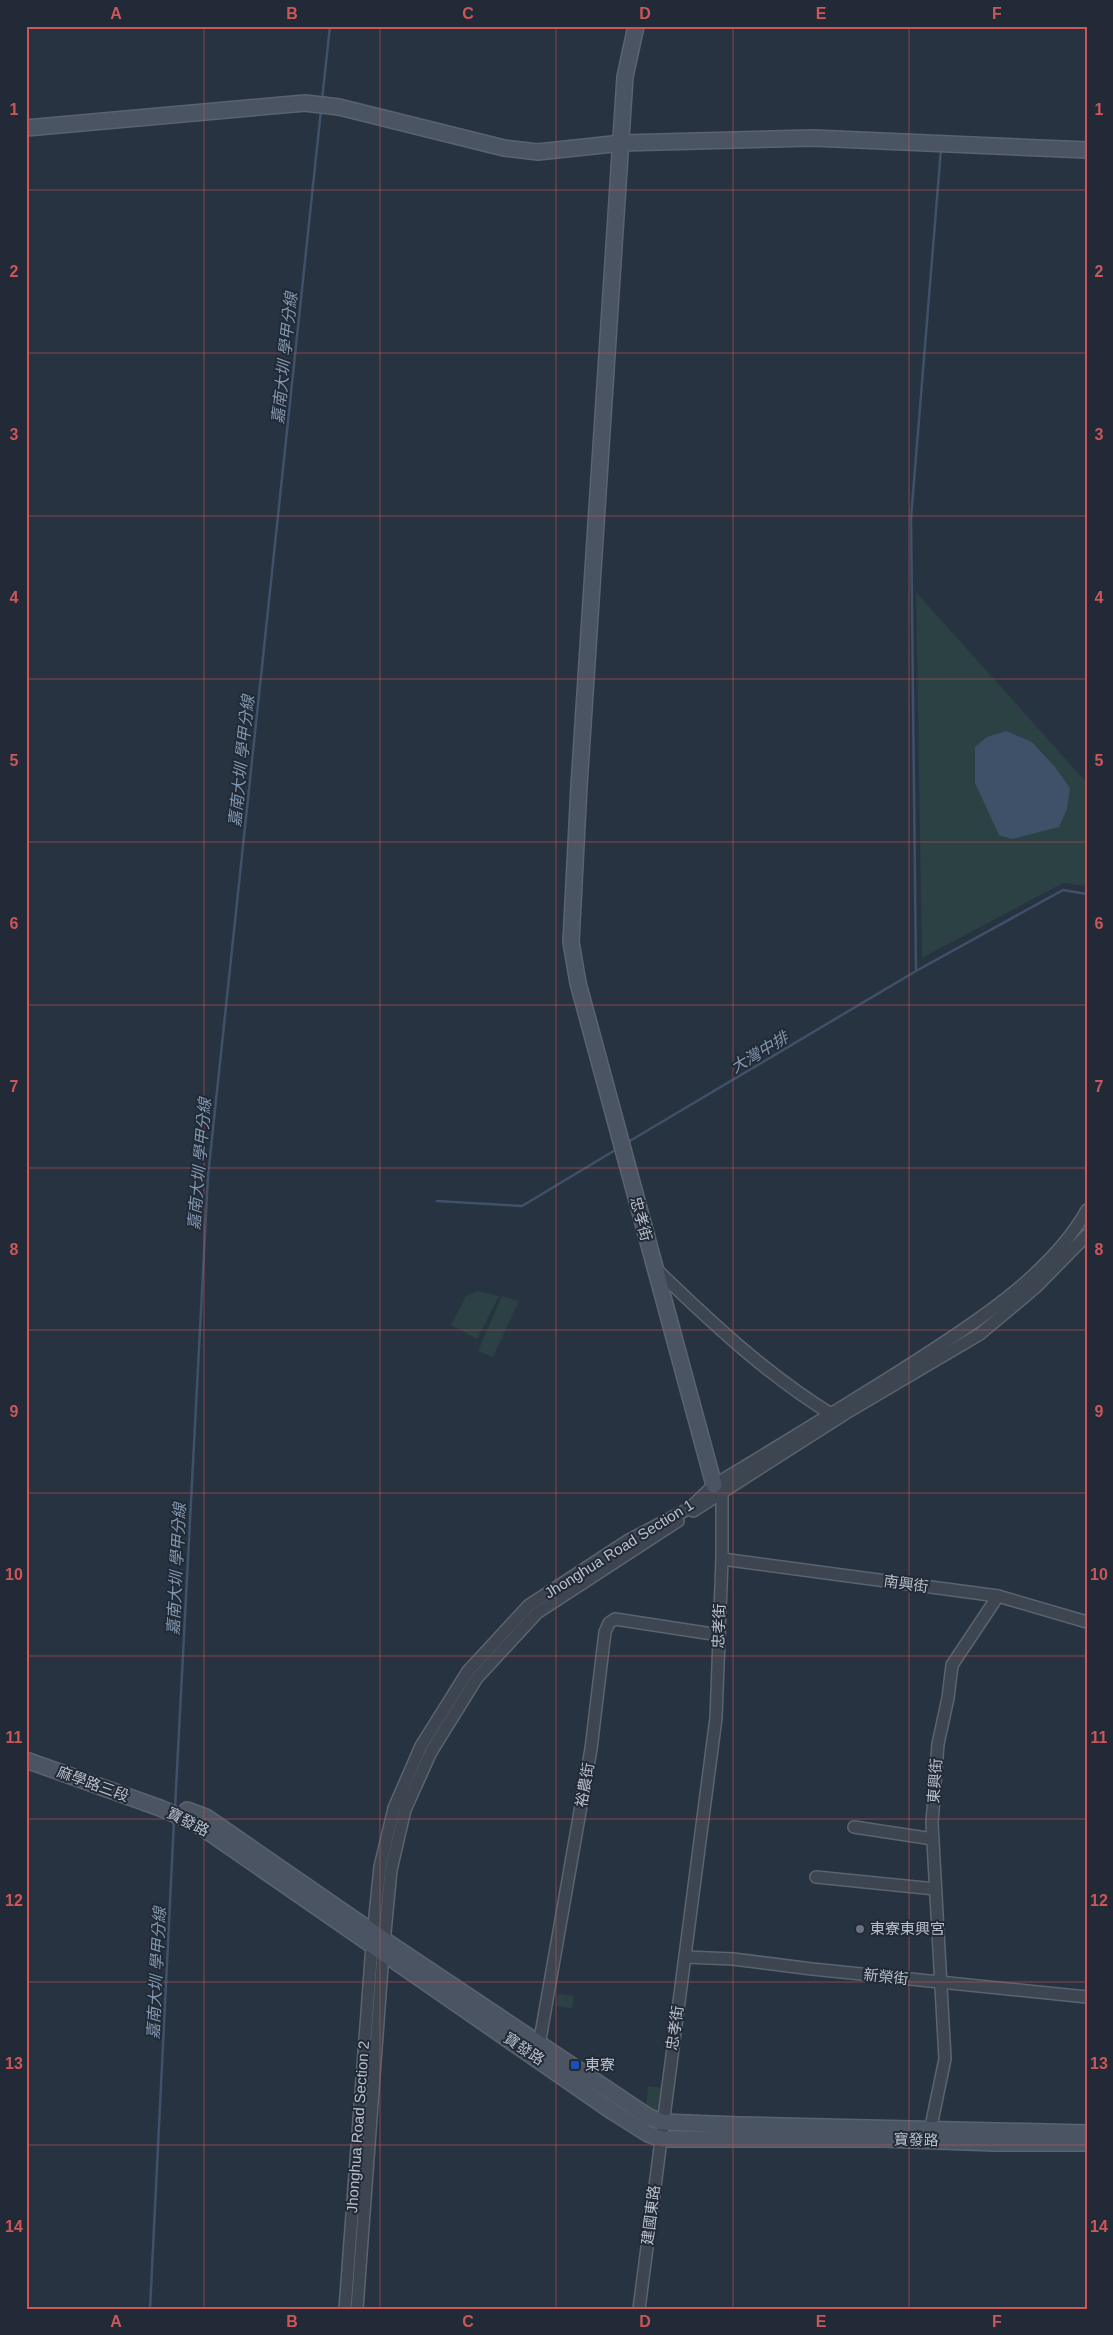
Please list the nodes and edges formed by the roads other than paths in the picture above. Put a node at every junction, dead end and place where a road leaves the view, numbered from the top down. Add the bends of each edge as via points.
1 (636, 26) edge
2 (26, 128) edge
3 (622, 143) junction
4 (1087, 150) edge
5 (1087, 1210) edge
6 (1087, 1234) edge
7 (1070, 1237) junction
8 (654, 1268) junction
9 (831, 1414) junction
10 (718, 1489) junction
11 (722, 1559) junction
12 (998, 1596) junction
13 (1087, 1622) edge
14 (719, 1634) junction
15 (26, 1760) edge
16 (160, 1808) joint
17 (854, 1827) dead end
18 (932, 1838) junction
19 (816, 1878) dead end
20 (935, 1889) junction
21 (378, 1943) junction
22 (686, 1957) junction
23 (940, 1982) junction
24 (1087, 1997) edge
25 (538, 2052) junction
26 (662, 2122) junction
27 (1087, 2133) edge
28 (929, 2134) junction
29 (662, 2139) junction
30 (1087, 2143) edge
31 (345, 2309) edge
32 (357, 2309) edge
33 (640, 2309) edge

1 - 3 street, 忠孝街 via 625,77
2 - 3 street via 305,103 339,106 504,148 538,152
3 - 4 street via 813,138
3 - 8 street, 忠孝街 via 570,942
5 - 7 street, Jhonghua Road Section 1
6 - 7 street
6 - 10 street, Jhonghua Road Section 1 via 1036,1287 980,1334
7 - 9 street, Jhonghua Road Section 1 via 1028,1279 974,1325
8 - 9 street via 774,1376
8 - 10 street, 忠孝街
9 - 10 street, Jhonghua Road Section 1
10 - 11 street, 忠孝街
10 - 21 street, Jhonghua Road Section 1 via 690,1508 626,1541 529,1605 468,1671 421,1746 394,1808 380,1867
11 - 12 street, 南興街
11 - 14 street, 忠孝街
12 - 13 street, 南興街
12 - 18 street, 東興街 via 952,1665 938,1744
14 - 22 street, 忠孝街 via 716,1718
14 - 25 street, 裕農街 via 615,1619 605,1632 591,1749
15 - 16 street, 麻學路三段
16 - 21 street, 寶發路 via 197,1824
17 - 18 street
18 - 20 street, 東興街
19 - 20 street
20 - 23 street, 東興街
21 - 25 street, 寶發路
21 - 31 street, Jhonghua Road Section 2
21 - 32 street, Jhonghua Road Section 2
22 - 23 street, 新榮街 via 733,1959
22 - 26 street, 忠孝街
23 - 24 street, 新榮街
23 - 28 street, 東興街 via 945,2059
25 - 26 street, 寶發路 via 649,2118
25 - 29 street, 寶發路 via 613,2112
26 - 28 street, 寶發路
26 - 29 street, 建國東路
27 - 28 street, 寶發路
28 - 29 street, 寶發路
28 - 30 street, 寶發路 via 994,2143
29 - 33 street, 建國東路

